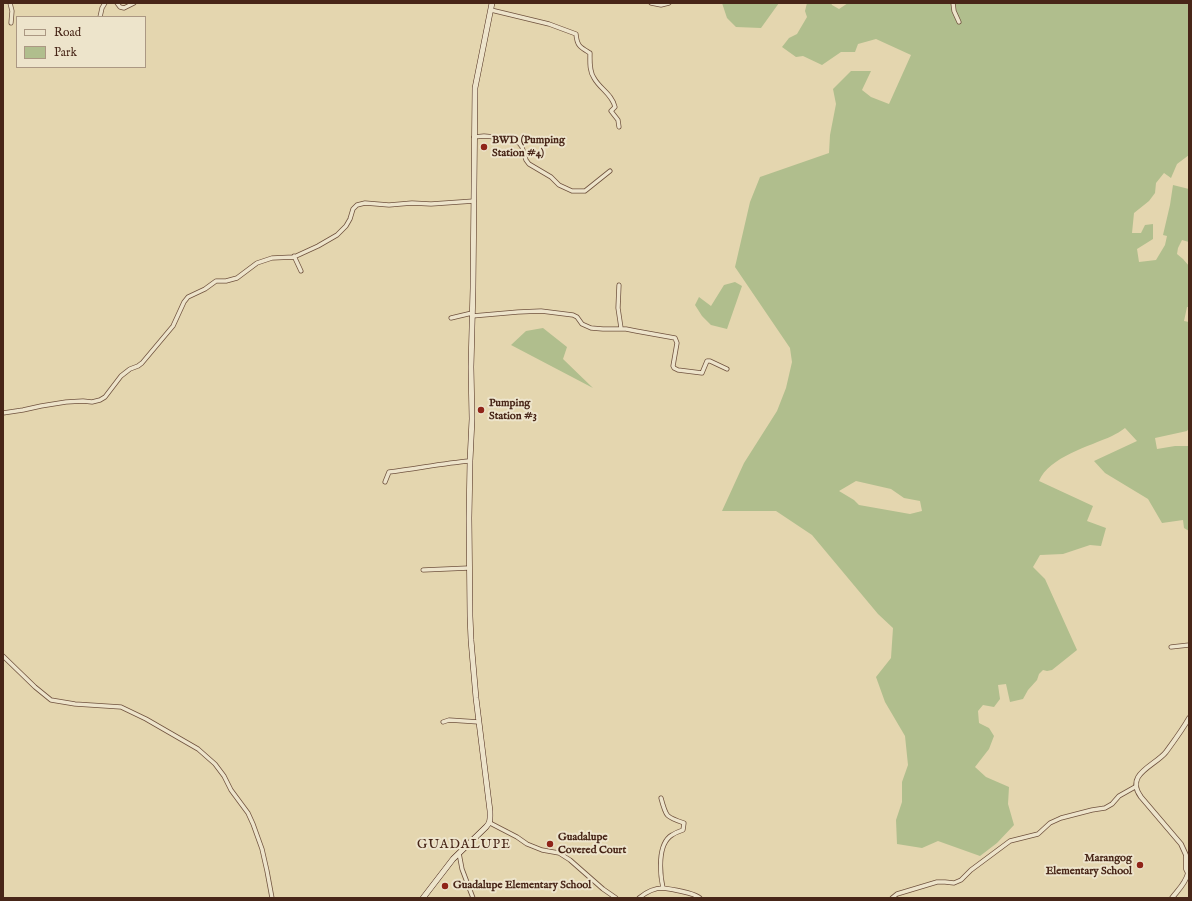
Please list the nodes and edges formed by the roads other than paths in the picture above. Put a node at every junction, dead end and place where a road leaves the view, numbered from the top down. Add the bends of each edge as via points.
1 (10, 3) edge
2 (105, 3) edge
3 (116, 3) edge
4 (134, 3) edge
5 (492, 3) edge
6 (651, 3) edge
7 (669, 3) edge
8 (953, 3) edge
9 (491, 10) junction
10 (100, 16) edge
11 (959, 22) dead end
12 (12, 23) dead end
13 (619, 127) dead end
14 (474, 137) junction
15 (610, 171) dead end
16 (474, 201) junction
17 (294, 256) junction
18 (301, 272) dead end
19 (619, 285) dead end
20 (472, 315) junction
21 (451, 318) dead end
22 (622, 328) junction
23 (728, 368) dead end
24 (3, 413) edge
25 (470, 461) junction
26 (385, 482) dead end
27 (469, 568) junction
28 (423, 570) dead end
29 (1189, 645) edge
30 (1171, 647) dead end
31 (3, 656) edge
32 (1189, 718) edge
33 (443, 722) dead end
34 (479, 722) junction
35 (1135, 786) junction
36 (661, 798) dead end
37 (490, 823) junction
38 (459, 853) junction
39 (663, 888) junction
40 (272, 898) edge
41 (423, 898) edge
42 (473, 898) edge
43 (616, 898) edge
44 (639, 898) edge
45 (700, 898) edge
46 (892, 898) edge
47 (1172, 898) edge

1 - 12 street
2 - 10 street
3 - 4 street via 124,8
5 - 9 main road
6 - 7 street
8 - 11 street
9 - 13 street via 549,24 576,34 577,43 590,53 593,78 614,101 615,107 611,111 618,120
9 - 14 main road via 474,88
14 - 15 street via 506,138 519,143 529,164 572,191 586,191
14 - 16 main road
16 - 17 street via 357,205 352,209 346,226 337,235
16 - 20 main road
17 - 18 street
17 - 24 street via 272,258 257,263 237,278 216,281 188,298 173,326 142,363 121,376 100,400 66,402
19 - 22 street via 618,308
20 - 21 street
20 - 22 street via 541,311 573,314 582,324 591,328
20 - 25 main road
22 - 23 street via 675,338 677,343 673,366 678,370 702,373 710,361
25 - 26 street via 390,472
25 - 27 main road
27 - 28 street
27 - 34 main road via 471,640
29 - 30 street
31 - 40 street via 51,700 122,707 198,749 215,764 253,824 262,849
32 - 35 street via 1165,752 1140,774
33 - 34 street
34 - 37 main road
35 - 46 street via 1105,808 1061,818 1050,823 1038,834 1010,841 954,884 937,882 897,894
35 - 47 street via 1136,791 1181,844 1186,855 1187,877
36 - 39 street via 666,815 684,823 684,830 671,835 660,857 660,878
37 - 38 main road
37 - 43 street via 527,844 559,853
38 - 41 main road
38 - 42 street
39 - 44 street via 648,892
39 - 45 street

